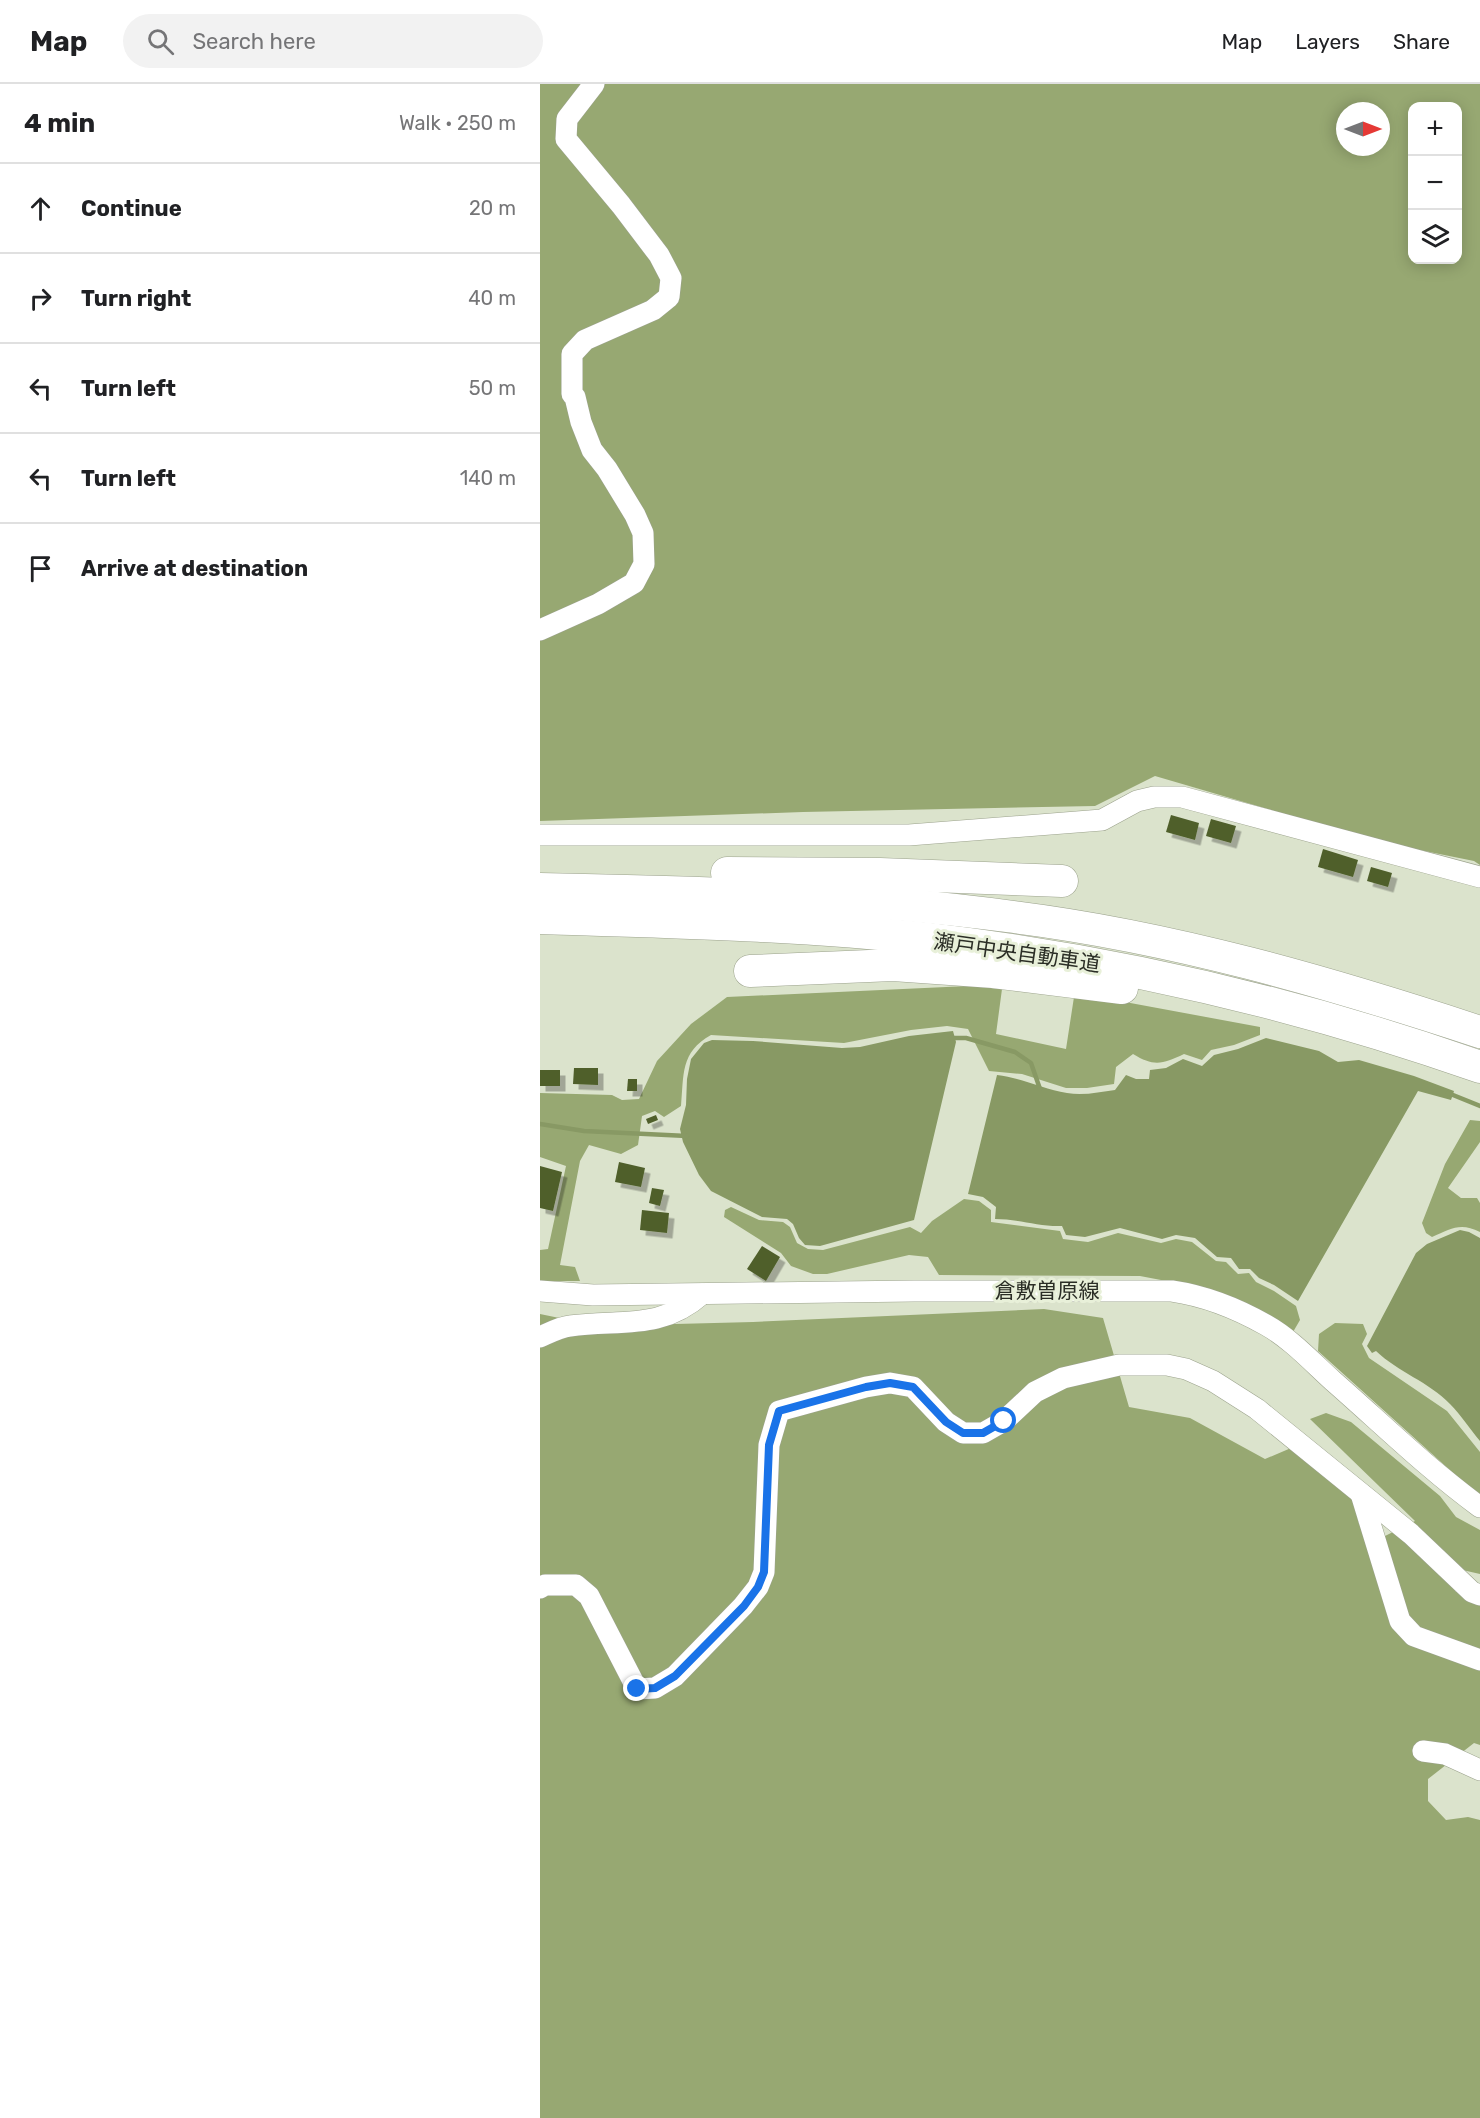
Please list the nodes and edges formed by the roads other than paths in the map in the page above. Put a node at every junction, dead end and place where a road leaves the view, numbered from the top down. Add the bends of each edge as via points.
1 (594, 84) edge
2 (540, 630) edge
3 (540, 835) edge
4 (1480, 878) edge
5 (1062, 881) dead end
6 (540, 883) edge
7 (540, 889) edge
8 (540, 918) edge
9 (750, 971) dead end
10 (1295, 1009) junction
11 (1480, 1032) edge
12 (1480, 1067) edge
13 (540, 1291) edge
14 (702, 1294) junction
15 (540, 1337) edge
16 (1361, 1494) junction
17 (1480, 1506) edge
18 (540, 1588) edge
19 (1480, 1594) edge
20 (1480, 1660) edge
21 (1423, 1751) dead end
22 (1480, 1770) edge

1 - 2 street via 567,119 566,139 621,205 671,278 669,297 653,310 585,340 572,354 572,394 580,422 592,450 636,515 643,533 644,564 634,583
3 - 4 street via 909,835 1102,820 1137,801 1182,797
5 - 6 highway via 701,873
7 - 11 highway, 瀬戸中央自動車道 via 718,892 859,900 1016,917 1087,928 1276,970
8 - 10 highway, 瀬戸中央自動車道 via 774,927 929,939 1140,972
9 - 10 highway via 893,965 993,972
10 - 12 highway, 瀬戸中央自動車道
13 - 14 street, 倉敷曽原線 via 593,1295
14 - 15 street via 661,1318 568,1326
14 - 17 street, 倉敷曽原線 via 1172,1291 1200,1295 1269,1326 1450,1485
16 - 18 street via 1257,1409 1186,1369 1119,1365 1063,1378 1035,1392 1004,1421 983,1433 963,1433 946,1422 913,1387 890,1383 779,1411 769,1445 764,1572 758,1587 675,1676 655,1688 637,1689 590,1596 576,1586
16 - 19 street via 1412,1534 1472,1592
16 - 20 street via 1400,1621 1414,1636
21 - 22 street via 1445,1754

